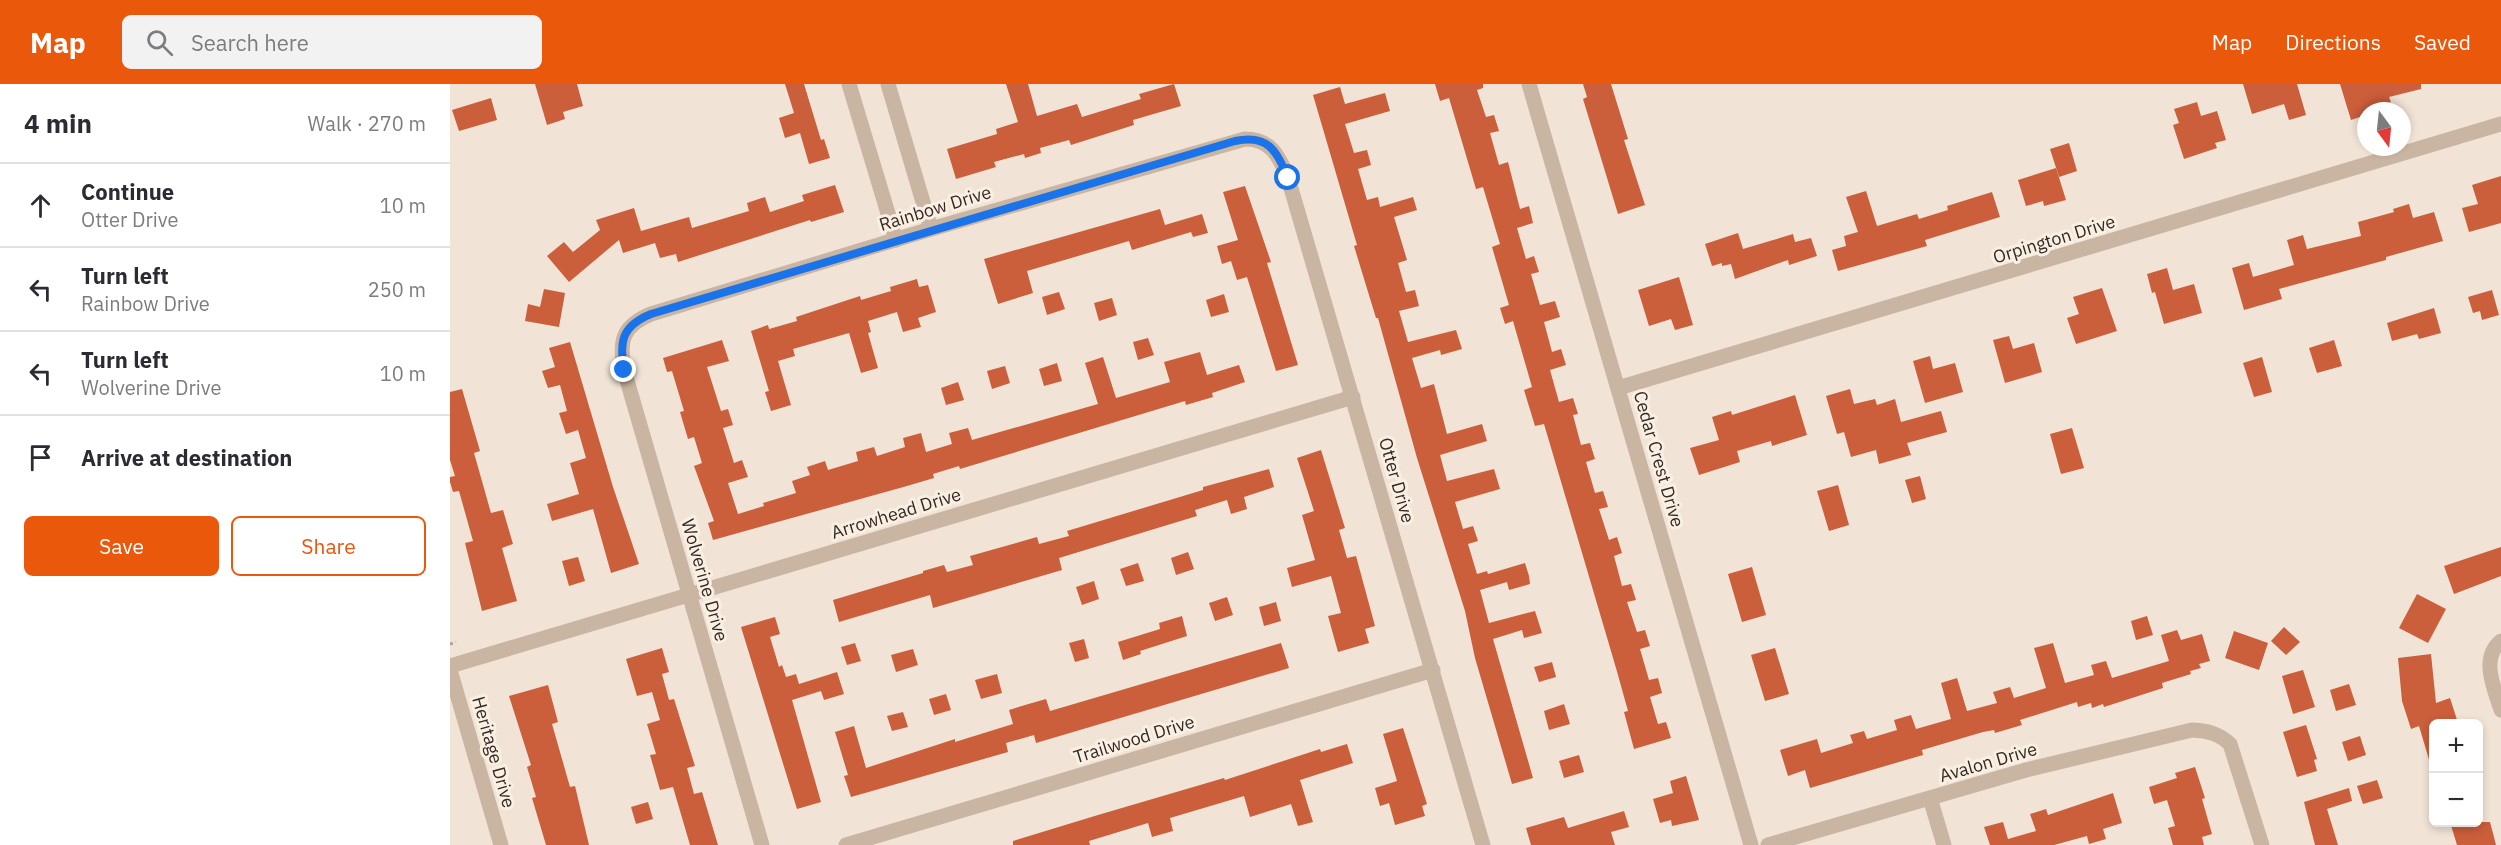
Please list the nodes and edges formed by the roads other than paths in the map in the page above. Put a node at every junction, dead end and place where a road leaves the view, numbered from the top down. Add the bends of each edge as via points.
1 (849, 84) edge
2 (888, 84) edge
3 (1529, 84) edge
4 (2501, 124) edge
5 (1255, 139) joint
6 (931, 229) junction
7 (896, 240) junction
8 (630, 326) joint
9 (1617, 388) junction
10 (1353, 397) junction
11 (688, 595) junction
12 (2498, 643) edge
13 (450, 668) edge
14 (1432, 670) junction
15 (2501, 710) edge
16 (1930, 798) junction
17 (501, 845) edge
18 (762, 845) edge
19 (846, 845) edge
20 (1483, 845) edge
21 (1751, 845) edge
22 (1768, 845) edge
23 (1944, 845) edge
24 (2262, 845) edge

1 - 7 street
2 - 6 street
3 - 9 street, Cedar Crest Drive
4 - 9 street, Orpington Drive
5 - 6 street, Rainbow Drive via 1235,141
5 - 10 street, Otter Drive via 1269,144 1288,178
6 - 7 street, Rainbow Drive
7 - 8 street, Rainbow Drive via 651,314
8 - 11 street, Wolverine Drive via 622,342 624,370
9 - 21 street, Cedar Crest Drive
10 - 11 street, Arrowhead Drive
10 - 14 street, Otter Drive
11 - 13 street, Arrowhead Drive
11 - 18 street, Wolverine Drive
12 - 15 street via 2491,654 2490,669
13 - 17 street, Heritage Drive
14 - 19 street, Trailwood Drive
14 - 20 street, Otter Drive
16 - 22 street, Avalon Drive
16 - 23 street
16 - 24 street, Avalon Drive via 2174,733 2208,731 2230,744

